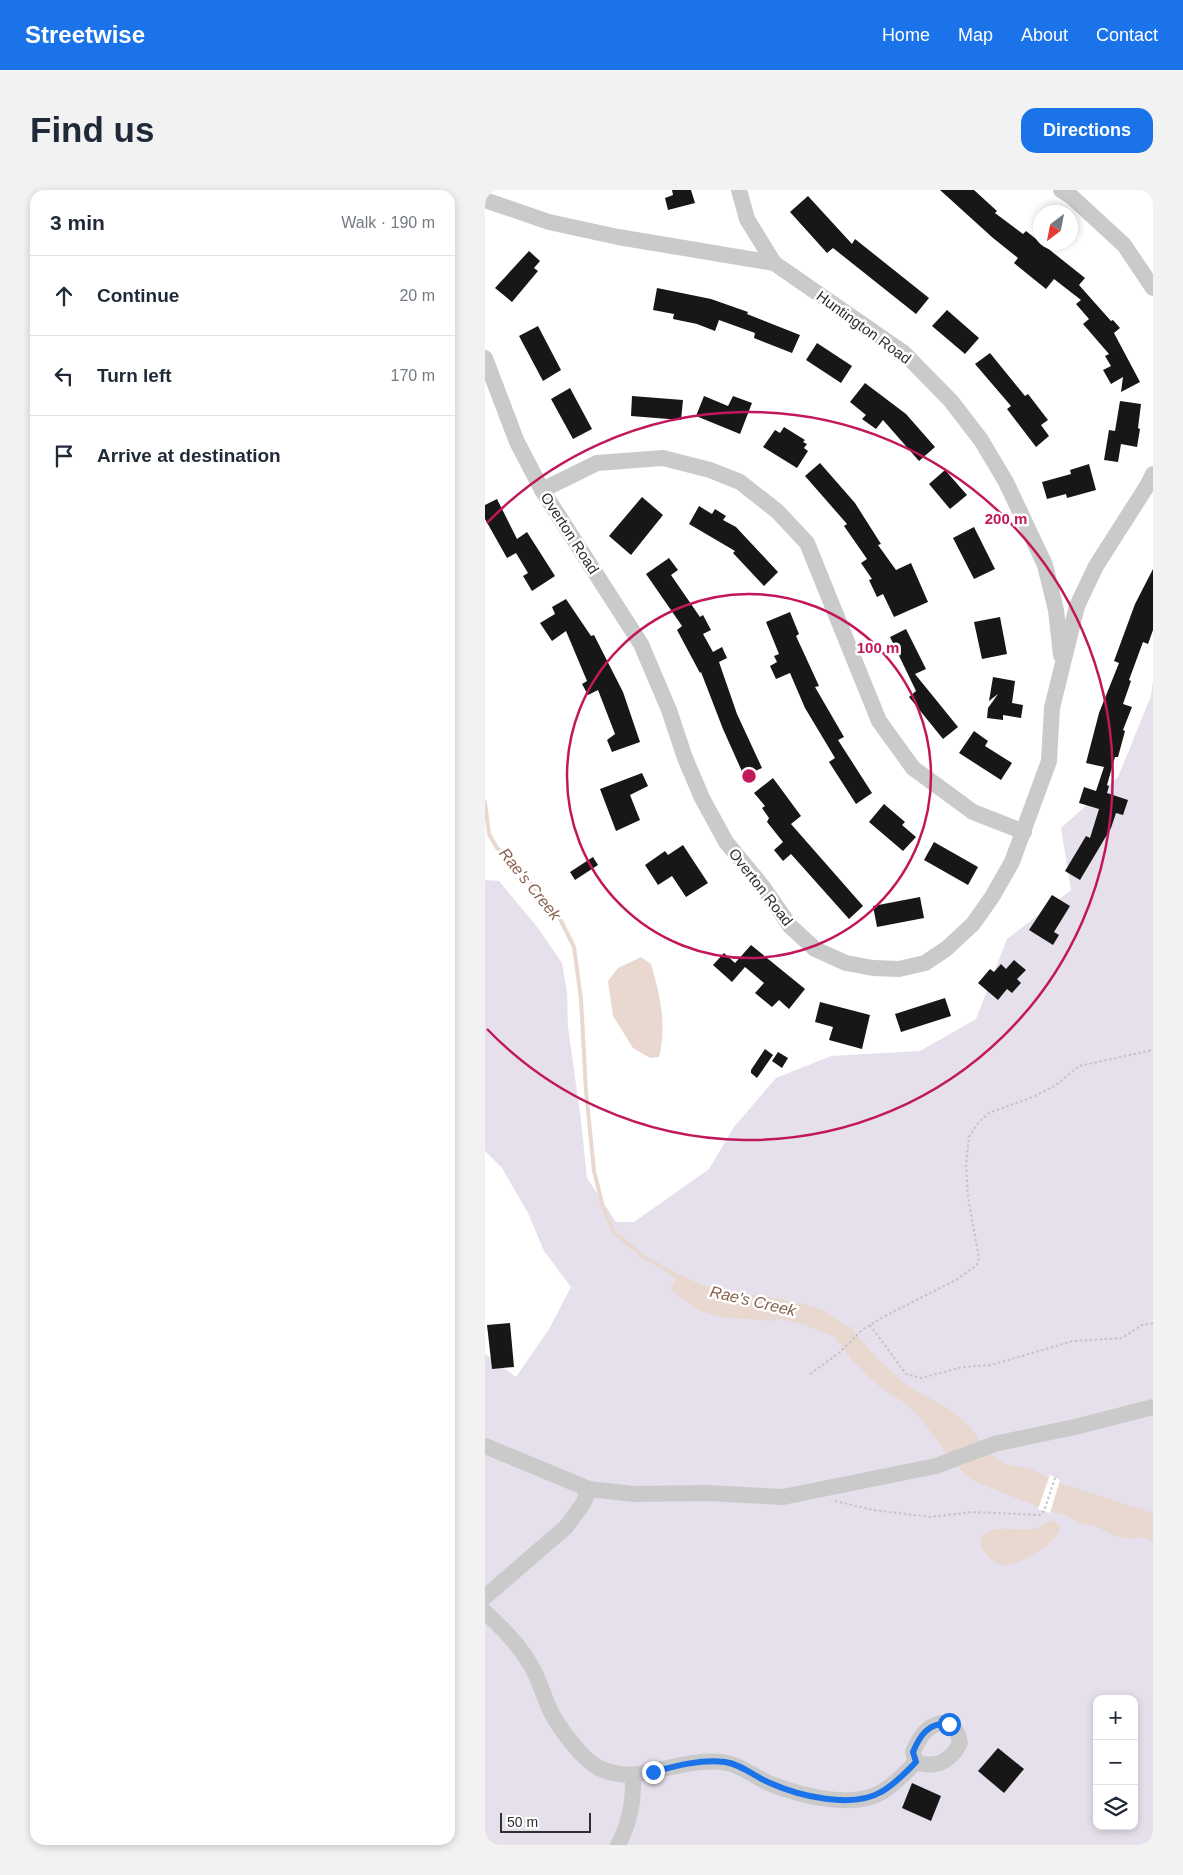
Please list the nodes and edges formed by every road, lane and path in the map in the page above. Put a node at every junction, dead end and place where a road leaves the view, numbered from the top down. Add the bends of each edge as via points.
1 (739, 190) edge
2 (1061, 190) edge
3 (485, 200) edge
4 (774, 263) junction
5 (1153, 288) edge
6 (485, 358) edge
7 (1153, 474) edge
8 (542, 490) junction
9 (1062, 666) junction
10 (1024, 832) junction
11 (1153, 1050) edge
12 (1153, 1323) edge
13 (870, 1325) junction
14 (810, 1374) dead end
15 (1153, 1407) edge
16 (485, 1446) edge
17 (1056, 1476) dead end
18 (589, 1489) junction
19 (835, 1501) dead end
20 (485, 1598) edge
21 (485, 1612) edge
22 (916, 1762) dead end
23 (633, 1775) junction
24 (618, 1845) edge

1 - 4 street via 747,219
2 - 5 street via 1073,197 1124,245
3 - 4 street, Huntington Road via 549,222 610,236
4 - 9 street, Huntington Road via 904,353 951,401 981,440 1006,482 1045,565 1056,610
6 - 8 street, Overton Road via 517,442
7 - 9 street, Overton Road via 1095,566 1077,606
8 - 10 street via 597,463 655,458 710,470 740,482 777,511 807,543 879,721 913,768 973,812
8 - 10 street, Overton Road via 641,644 702,798 726,842 790,926 815,949 846,963 873,968 925,963 973,924 1012,862
9 - 10 street, Overton Road via 1052,708 1049,761
11 - 13 path via 1079,1066 1056,1085 989,1113 978,1123 969,1137 967,1165 968,1197 979,1258 977,1265 956,1280
12 - 13 path via 1143,1325 1122,1338 1073,1341 991,1365 963,1367 921,1378 906,1374
13 - 14 path
15 - 18 street via 995,1444 936,1466 783,1497 634,1494
16 - 18 street
17 - 19 path via 1040,1515 973,1512 930,1517 873,1510
18 - 20 street via 566,1528
21 - 23 street via 521,1649 569,1740 597,1767
22 - 23 street via 883,1792 849,1800 803,1794 725,1762 680,1765
23 - 24 street via 634,1793 628,1823

